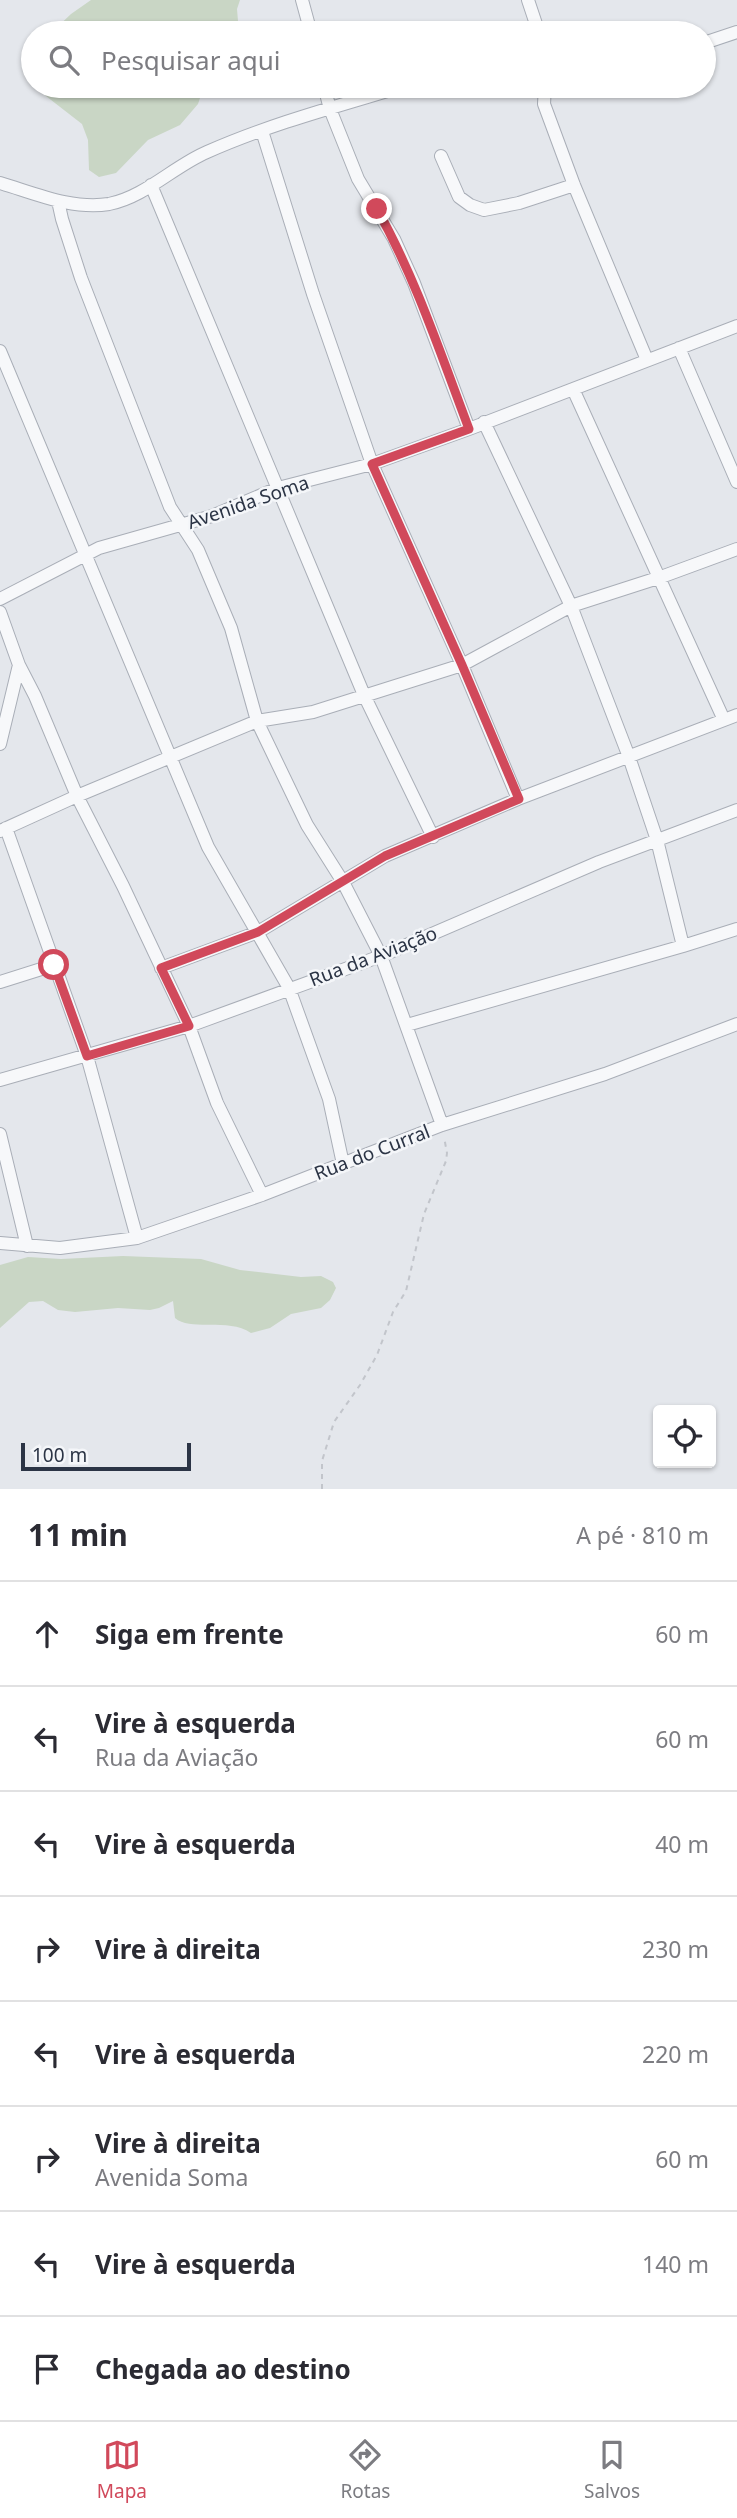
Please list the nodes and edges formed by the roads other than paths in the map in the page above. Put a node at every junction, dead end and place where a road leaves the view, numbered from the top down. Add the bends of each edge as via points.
1 (302, 0) edge
2 (528, 0) edge
3 (308, 21) edge
4 (534, 21) edge
5 (737, 32) edge
6 (716, 39) edge
7 (327, 98) edge
8 (365, 98) edge
9 (544, 98) edge
10 (330, 109) junction
11 (262, 131) junction
12 (441, 156) dead end
13 (0, 183) edge
14 (151, 185) junction
15 (574, 185) junction
16 (58, 201) junction
17 (737, 326) edge
18 (679, 348) junction
19 (0, 351) edge
20 (646, 360) junction
21 (573, 389) junction
22 (484, 422) junction
23 (469, 429) junction
24 (372, 464) junction
25 (737, 482) edge
26 (278, 488) junction
27 (181, 525) junction
28 (737, 549) edge
29 (86, 553) junction
30 (661, 578) junction
31 (0, 599) edge
32 (571, 606) junction
33 (0, 612) edge
34 (462, 665) junction
35 (19, 666) junction
36 (365, 695) junction
37 (737, 715) edge
38 (724, 720) junction
39 (257, 721) junction
40 (2, 731) edge
41 (0, 744) edge
42 (170, 757) junction
43 (629, 757) junction
44 (77, 796) junction
45 (519, 799) junction
46 (737, 810) edge
47 (3, 829) edge
48 (433, 837) junction
49 (657, 840) junction
50 (343, 882) junction
51 (737, 929) edge
52 (258, 932) junction
53 (684, 946) junction
54 (382, 956) junction
55 (54, 965) junction
56 (161, 968) junction
57 (0, 982) edge
58 (289, 988) junction
59 (737, 1024) edge
60 (407, 1025) junction
61 (189, 1026) junction
62 (87, 1056) junction
63 (0, 1080) edge
64 (442, 1125) junction
65 (0, 1135) edge
66 (343, 1164) junction
67 (261, 1195) junction
68 (137, 1238) junction
69 (0, 1243) edge
70 (27, 1246) junction

1 - 3 street
2 - 4 street
5 - 6 street
7 - 10 street
8 - 10 street
9 - 15 street
10 - 11 street
10 - 23 street via 358,179 414,283
11 - 14 street via 204,153
11 - 24 street
12 - 15 street via 459,197 484,210
13 - 16 street
14 - 16 street via 108,204
14 - 26 street
15 - 20 street
16 - 27 street via 81,278
17 - 18 street, Avenida Soma
18 - 20 street, Avenida Soma
18 - 25 street
19 - 29 street
20 - 21 street, Avenida Soma
21 - 22 street, Avenida Soma
21 - 30 street
22 - 23 street, Avenida Soma
22 - 32 street
23 - 24 street, Avenida Soma
24 - 26 street, Avenida Soma
24 - 34 street
26 - 27 street, Avenida Soma
26 - 36 street
27 - 29 street, Avenida Soma
27 - 39 street via 198,550 231,628
28 - 30 street
29 - 31 street, Avenida Soma
29 - 42 street
30 - 32 street
30 - 38 street
32 - 34 street
32 - 43 street
33 - 35 street
34 - 36 street
34 - 45 street
35 - 40 street
35 - 44 street
36 - 39 street via 313,712
36 - 48 street
37 - 38 street
38 - 43 street
39 - 42 street
39 - 50 street via 307,825
40 - 41 street
42 - 44 street
42 - 52 street via 208,847
43 - 45 street
43 - 49 street
44 - 47 street
44 - 56 street
45 - 48 street
46 - 49 street, Rua da Aviação
47 - 55 street
48 - 50 street via 385,856
49 - 53 street
49 - 54 street, Rua da Aviação
50 - 52 street
50 - 54 street
51 - 53 street
52 - 56 street
52 - 58 street
53 - 60 street
54 - 58 street, Rua da Aviação
54 - 60 street
55 - 57 street
55 - 62 street
56 - 61 street
58 - 61 street, Rua da Aviação
58 - 66 street via 329,1099
59 - 64 street, Rua do Curral via 605,1074
60 - 64 street
61 - 62 street, Rua da Aviação
61 - 67 street via 217,1103
62 - 63 street, Rua da Aviação
62 - 68 street
64 - 66 street, Rua do Curral
65 - 70 street
66 - 67 street, Rua do Curral
67 - 68 street, Rua do Curral
68 - 70 street, Rua do Curral via 60,1248
69 - 70 street, Rua do Curral

